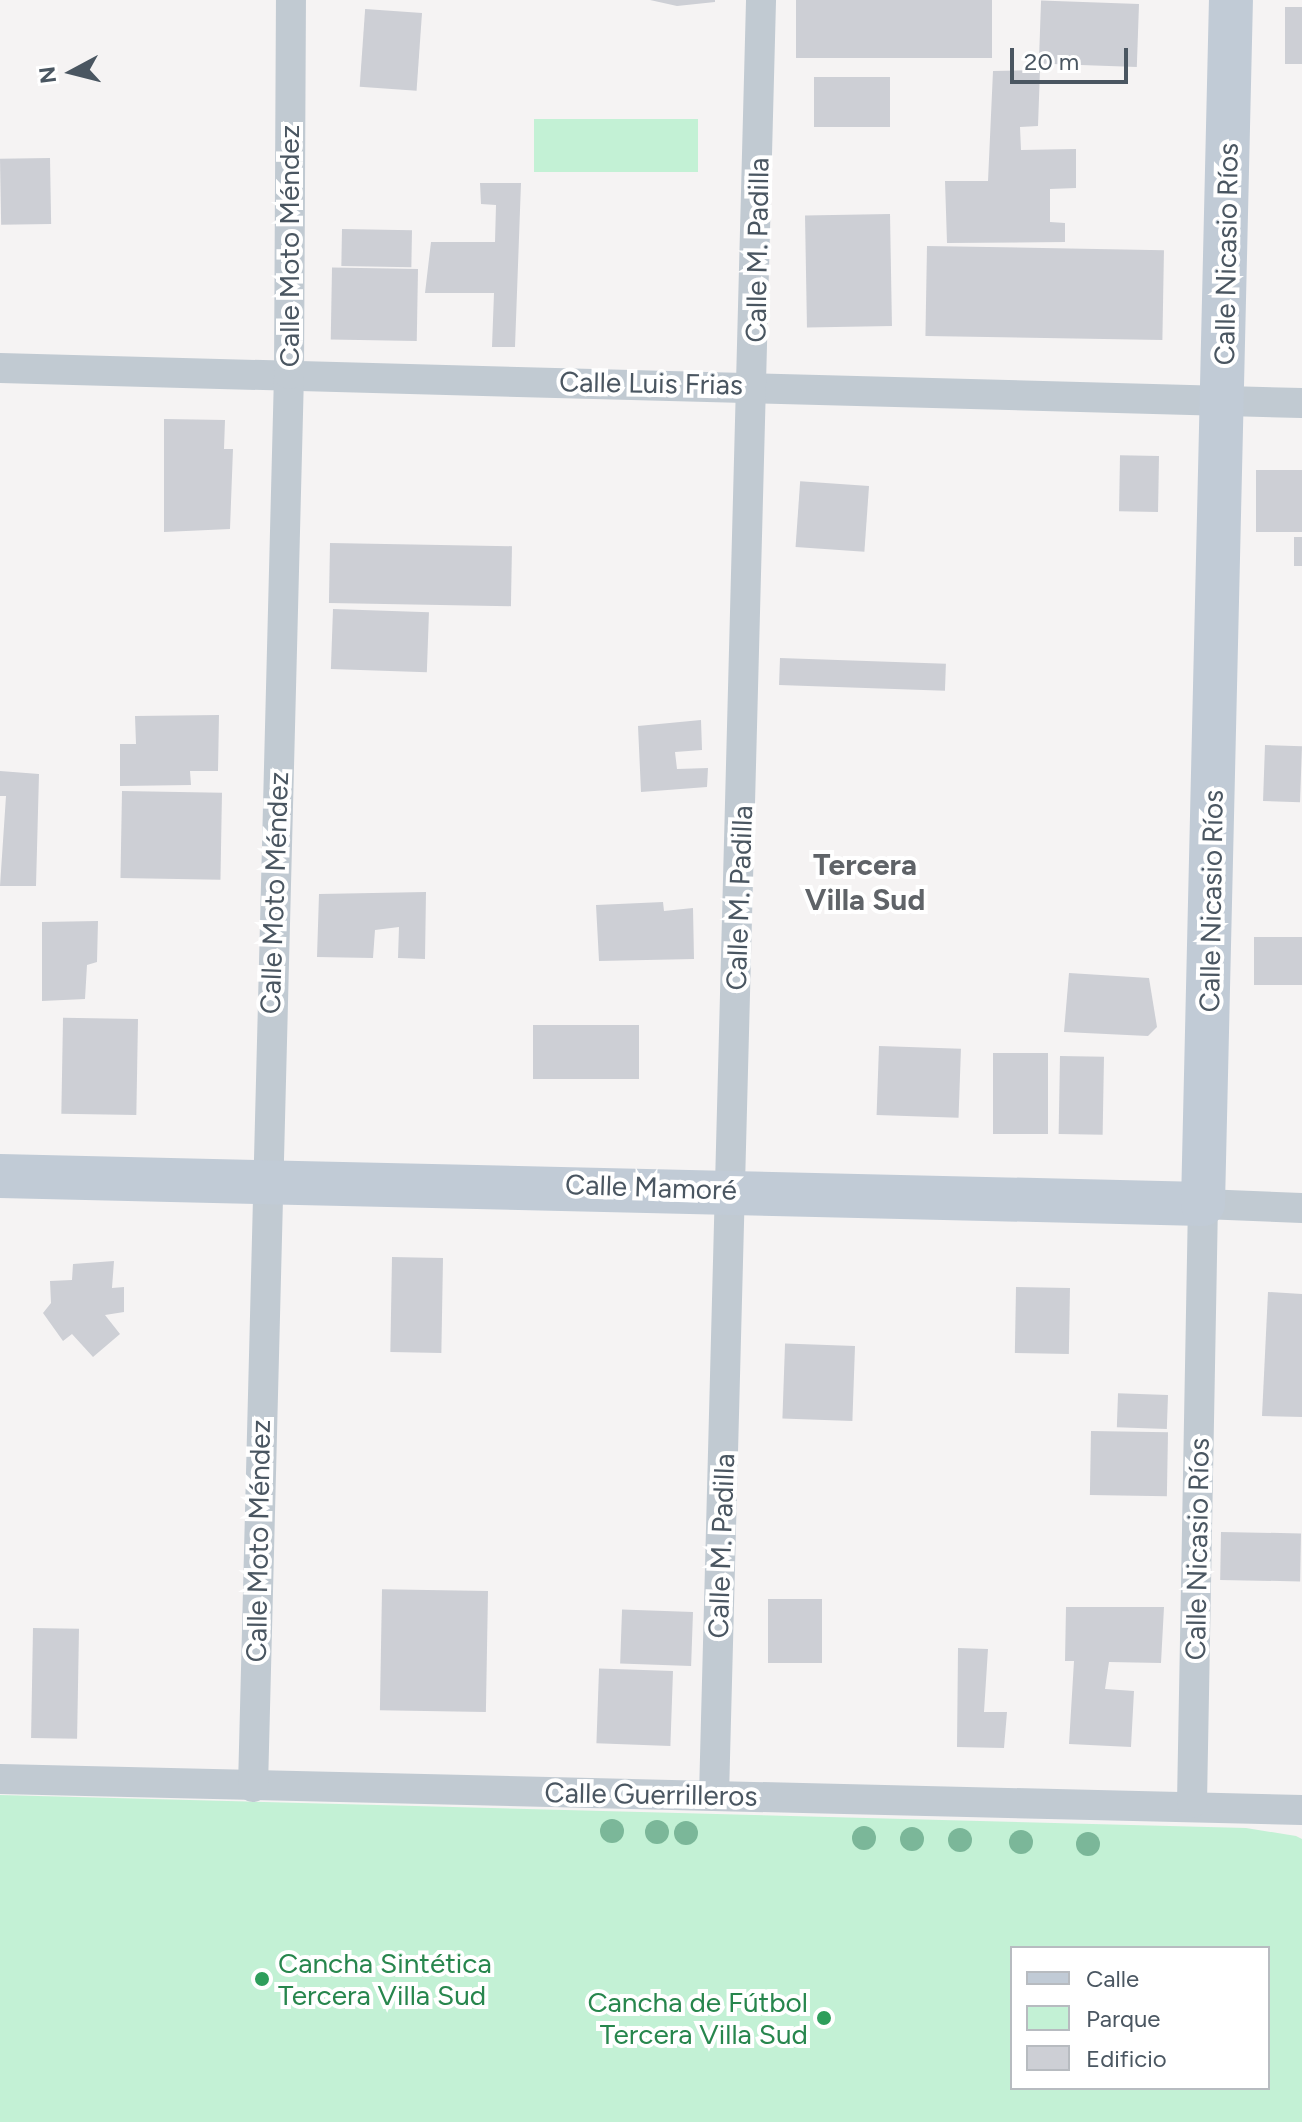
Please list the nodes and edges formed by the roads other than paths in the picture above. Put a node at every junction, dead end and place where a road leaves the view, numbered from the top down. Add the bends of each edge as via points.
1 (291, 0) edge
2 (761, 0) edge
3 (1231, 0) edge
4 (0, 368) edge
5 (289, 374) junction
6 (755, 386) junction
7 (1223, 400) junction
8 (1302, 403) edge
9 (0, 1176) edge
10 (266, 1177) junction
11 (730, 1190) junction
12 (1203, 1204) junction
13 (1302, 1208) edge
14 (0, 1779) edge
15 (253, 1787) junction
16 (714, 1796) junction
17 (1192, 1803) junction
18 (1302, 1810) edge

1 - 5 street, Calle Moto Méndez
2 - 6 street, Calle M. Padilla
3 - 7 street, Calle Nicasio Ríos
4 - 5 street, Calle Luis Frias
5 - 6 street, Calle Luis Frias
5 - 10 street, Calle Moto Méndez
6 - 7 street, Calle Luis Frias
6 - 11 street, Calle M. Padilla
7 - 8 street, Calle Luis Frias
7 - 12 street, Calle Nicasio Ríos
9 - 10 street, Calle Mamoré
10 - 11 street, Calle Mamoré
10 - 15 street, Calle Moto Méndez
11 - 12 street, Calle Mamoré
11 - 16 street, Calle M. Padilla
12 - 13 street, Calle Mamoré
12 - 17 street, Calle Nicasio Ríos
14 - 15 street, Calle Guerrilleros
15 - 16 street, Calle Guerrilleros
16 - 17 street, Calle Guerrilleros
17 - 18 street, Calle Guerrilleros

